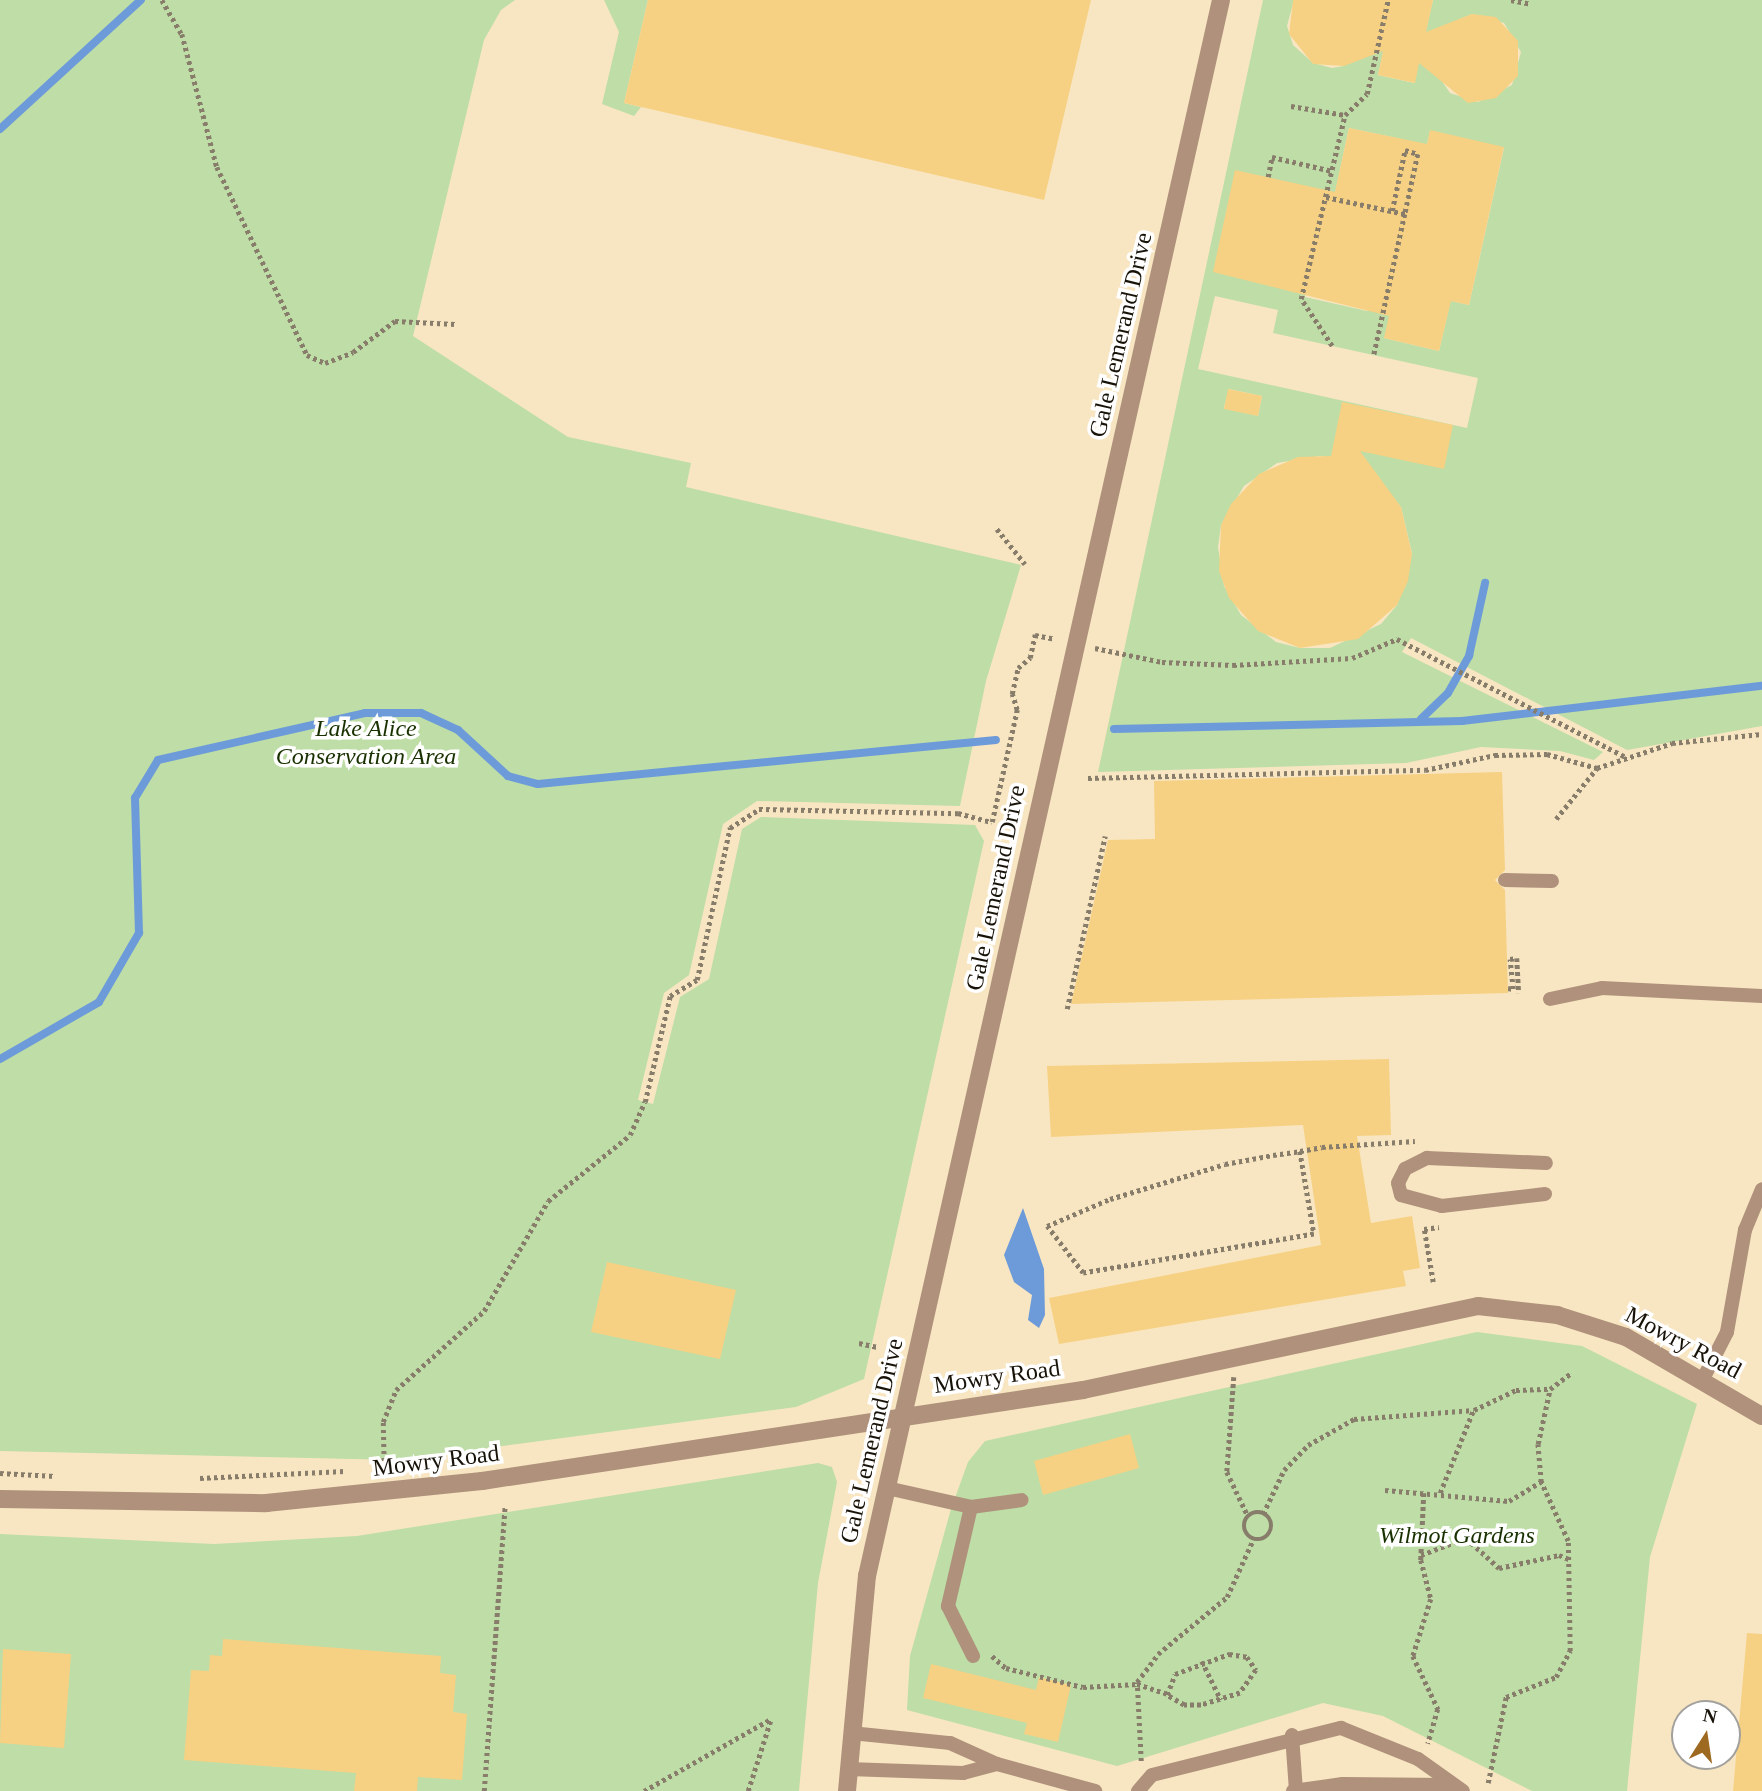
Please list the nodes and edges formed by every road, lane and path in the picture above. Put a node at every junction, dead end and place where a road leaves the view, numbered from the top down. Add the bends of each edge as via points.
1 (162, 0) edge
2 (1221, 0) edge
3 (1388, 0) edge
4 (1511, 0) edge
5 (1531, 4) dead end
6 (1291, 106) dead end
7 (1345, 116) junction
8 (1332, 171) junction
9 (1268, 177) dead end
10 (1326, 197) junction
11 (1392, 211) junction
12 (1405, 214) junction
13 (455, 324) dead end
14 (1332, 346) dead end
15 (1374, 355) dead end
16 (997, 529) dead end
17 (1025, 564) dead end
18 (1035, 635) dead end
19 (1113, 652) dead end
20 (1762, 734) edge
21 (1626, 757) junction
22 (1597, 768) junction
23 (1088, 778) dead end
24 (1556, 819) dead end
25 (1105, 836) dead end
26 (1505, 880) dead end
27 (1552, 881) dead end
28 (1508, 988) dead end
29 (1519, 993) dead end
30 (1762, 996) edge
31 (1550, 999) dead end
32 (1067, 1009) dead end
33 (1422, 1141) dead end
34 (1300, 1151) junction
35 (1546, 1163) dead end
36 (1762, 1189) edge
37 (1545, 1194) dead end
38 (1450, 1226) dead end
39 (1433, 1282) dead end
40 (859, 1343) dead end
41 (878, 1347) dead end
42 (1571, 1373) dead end
43 (1234, 1376) dead end
44 (1703, 1379) junction
45 (1550, 1389) junction
46 (1474, 1410) junction
47 (903, 1414) junction
48 (1762, 1416) edge
49 (374, 1468) dead end
50 (354, 1470) dead end
51 (0, 1473) edge
52 (68, 1476) dead end
53 (188, 1478) dead end
54 (1541, 1482) junction
55 (887, 1488) junction
56 (1385, 1490) dead end
57 (1423, 1493) junction
58 (1440, 1494) junction
59 (0, 1499) edge
60 (1022, 1500) dead end
61 (505, 1507) dead end
62 (971, 1507) junction
63 (1263, 1514) junction
64 (1248, 1516) junction
65 (1253, 1540) junction
66 (1421, 1555) junction
67 (1569, 1559) junction
68 (988, 1650) dead end
69 (973, 1656) dead end
70 (1202, 1661) junction
71 (1137, 1684) junction
72 (1167, 1693) junction
73 (1221, 1700) junction
74 (851, 1732) junction
75 (1292, 1735) junction
76 (1424, 1749) dead end
77 (997, 1764) junction
78 (1142, 1766) dead end
79 (848, 1769) junction
80 (1488, 1783) dead end
81 (1448, 1785) junction
82 (484, 1791) edge
83 (644, 1791) edge
84 (748, 1791) edge
85 (847, 1791) edge
86 (1095, 1791) edge
87 (1138, 1791) edge
88 (1294, 1791) edge
89 (1463, 1791) edge

1 - 13 path via 181,34 217,167 307,355 325,363 344,356 395,321
2 - 47 street, Gale Lemerand Drive
3 - 7 path via 1367,94
4 - 5 path
6 - 7 path
7 - 8 path
8 - 9 path via 1272,157
8 - 10 path
10 - 11 path
10 - 14 path via 1301,299
11 - 12 path
11 - 12 path via 1405,150 1418,153
12 - 15 path
16 - 17 path
18 - 49 path via 1030,658 1018,668 1012,694 1017,710 992,822 958,813 759,809 730,828 697,980 670,996 645,1102 630,1135 548,1201 484,1311 396,1390 383,1422 384,1468
19 - 21 path via 1187,664 1328,660 1368,655 1397,639
20 - 21 path via 1693,739
21 - 22 path
22 - 23 path via 1546,754 1508,754 1447,760 1425,769
22 - 24 path
25 - 32 path
26 - 27 lane
28 - 29 path via 1513,989 1510,958 1517,958
30 - 31 lane via 1602,988
33 - 34 path
34 - 34 path via 1182,1175 1047,1226 1083,1273 1314,1234
35 - 37 lane via 1427,1158 1405,1169 1398,1183 1401,1195 1442,1206
36 - 44 lane via 1745,1230 1727,1332
38 - 39 path via 1424,1229
40 - 41 path
42 - 45 path
43 - 64 path via 1227,1472
44 - 47 street, Mowry Road via 1591,1324 1478,1306 1083,1390
44 - 48 street, Mowry Road
45 - 46 path via 1516,1390
45 - 54 path via 1538,1444
46 - 58 path
46 - 63 path via 1379,1412 1328,1431 1276,1478
47 - 55 street, Gale Lemerand Drive
47 - 59 street, Mowry Road via 345,1497 225,1505
50 - 53 path
51 - 52 path
54 - 58 path via 1509,1501
54 - 67 path via 1564,1525
55 - 62 lane
55 - 74 street, Gale Lemerand Drive via 867,1576
56 - 57 path
57 - 58 path
57 - 66 path
60 - 62 lane
61 - 82 path
62 - 69 lane via 948,1606
63 - 64 path
63 - 65 path via 1271,1534
64 - 65 path via 1245,1534
65 - 71 path via 1227,1597 1158,1654
66 - 67 path via 1466,1538 1499,1568 1559,1555
66 - 76 path via 1431,1599 1413,1656 1439,1718
67 - 80 path via 1570,1651 1556,1677 1506,1697
68 - 71 path via 1000,1665 1083,1687
70 - 72 path via 1175,1674
70 - 73 path
70 - 73 path via 1229,1654 1254,1661 1252,1683
71 - 72 path
71 - 78 path
72 - 73 path via 1184,1705
74 - 77 lane via 950,1743
74 - 79 street, Gale Lemerand Drive
75 - 81 lane via 1341,1728 1366,1734 1418,1759
75 - 87 lane via 1152,1775
75 - 88 lane
77 - 79 lane via 963,1773
77 - 86 lane
79 - 85 street, Gale Lemerand Drive
81 - 88 lane via 1343,1784
81 - 89 lane
83 - 84 path via 771,1719

